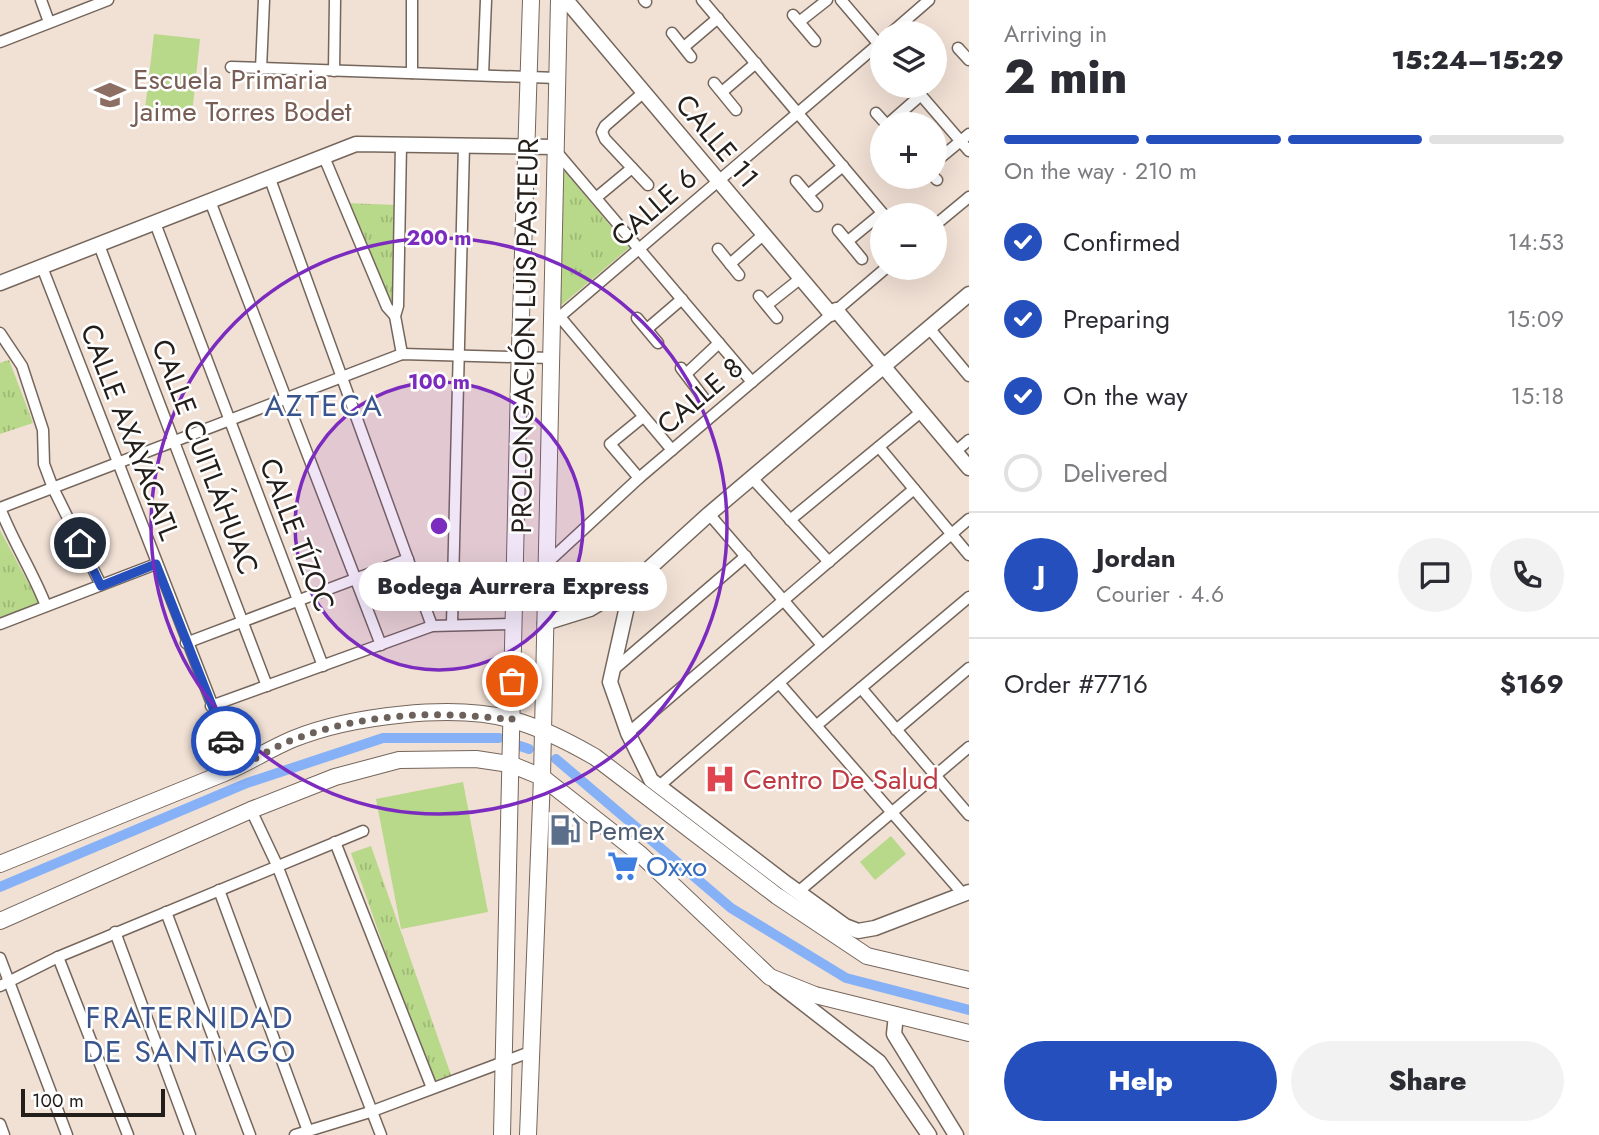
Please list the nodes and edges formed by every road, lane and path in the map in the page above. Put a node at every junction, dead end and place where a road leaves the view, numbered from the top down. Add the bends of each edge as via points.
1 (41, 0) edge
2 (108, 0) edge
3 (264, 0) edge
4 (335, 0) edge
5 (412, 0) edge
6 (486, 0) edge
7 (531, 0) edge
8 (559, 0) edge
9 (566, 0) edge
10 (702, 0) edge
11 (827, 0) edge
12 (841, 0) edge
13 (929, 0) edge
14 (718, 18) junction
15 (905, 21) edge
16 (49, 22) junction
17 (870, 32) edge
18 (672, 33) dead end
19 (815, 41) dead end
20 (0, 42) edge
21 (684, 47) junction
22 (958, 48) dead end
23 (870, 53) edge
24 (691, 57) dead end
25 (968, 58) edge
26 (756, 63) junction
27 (231, 67) dead end
28 (261, 69) junction
29 (334, 71) junction
30 (412, 73) junction
31 (483, 75) junction
32 (528, 77) junction
33 (557, 78) junction
34 (714, 83) dead end
35 (644, 92) junction
36 (722, 92) junction
37 (910, 98) edge
38 (925, 98) edge
39 (736, 110) dead end
40 (799, 112) junction
41 (898, 112) edge
42 (965, 137) edge
43 (527, 141) junction
44 (401, 144) junction
45 (464, 145) junction
46 (555, 145) junction
47 (969, 151) edge
48 (947, 152) edge
49 (324, 157) junction
50 (843, 166) junction
51 (632, 168) junction
52 (270, 178) junction
53 (719, 181) junction
54 (796, 181) dead end
55 (648, 186) dead end
56 (808, 195) junction
57 (597, 197) junction
58 (969, 197) edge
59 (210, 201) junction
60 (874, 203) edge
61 (817, 206) dead end
62 (947, 215) edge
63 (155, 223) junction
64 (870, 224) edge
65 (838, 230) dead end
66 (764, 234) junction
67 (848, 241) junction
68 (99, 245) junction
69 (640, 248) junction
70 (718, 249) dead end
71 (862, 259) dead end
72 (730, 264) junction
73 (42, 267) junction
74 (0, 274) edge
75 (739, 275) dead end
76 (800, 278) junction
77 (872, 280) edge
78 (0, 283) edge
79 (969, 294) edge
80 (682, 299) junction
81 (833, 312) junction
82 (395, 316) junction
83 (637, 318) dead end
84 (777, 318) dead end
85 (555, 321) junction
86 (929, 328) junction
87 (647, 329) junction
88 (0, 332) edge
89 (657, 343) dead end
90 (719, 343) junction
91 (402, 354) junction
92 (457, 356) junction
93 (519, 358) junction
94 (550, 358) junction
95 (883, 367) junction
96 (967, 371) edge
97 (340, 377) junction
98 (752, 382) junction
99 (703, 397) dead end
100 (285, 398) junction
101 (921, 412) junction
102 (643, 417) junction
103 (229, 420) junction
104 (175, 440) junction
105 (969, 440) edge
106 (879, 447) junction
107 (671, 450) junction
108 (956, 452) junction
109 (119, 462) junction
110 (969, 468) edge
111 (639, 478) junction
112 (752, 478) junction
113 (53, 488) junction
114 (914, 489) junction
115 (0, 508) edge
116 (709, 514) junction
117 (969, 519) edge
118 (790, 520) junction
119 (951, 535) junction
120 (969, 555) edge
121 (746, 556) junction
122 (408, 559) junction
123 (829, 562) junction
124 (547, 563) junction
125 (156, 564) junction
126 (356, 579) junction
127 (632, 584) junction
128 (101, 586) junction
129 (969, 597) edge
130 (298, 600) junction
131 (784, 601) junction
132 (46, 606) junction
133 (243, 621) junction
134 (545, 623) junction
135 (0, 624) edge
136 (452, 624) junction
137 (513, 624) junction
138 (432, 626) junction
139 (186, 643) junction
140 (381, 645) junction
141 (822, 645) junction
142 (323, 666) junction
143 (969, 668) edge
144 (610, 673) junction
145 (512, 681) junction
146 (544, 682) junction
147 (779, 682) junction
148 (267, 686) junction
149 (861, 688) junction
150 (211, 706) junction
151 (512, 720) junction
152 (817, 725) junction
153 (897, 730) junction
154 (543, 732) junction
155 (628, 733) junction
156 (969, 747) edge
157 (510, 764) junction
158 (237, 768) junction
159 (645, 772) junction
160 (935, 775) junction
161 (542, 777) junction
162 (632, 785) junction
163 (652, 791) junction
164 (251, 810) junction
165 (893, 811) junction
166 (969, 815) edge
167 (363, 831) dead end
168 (335, 842) junction
169 (0, 864) edge
170 (277, 865) junction
171 (219, 890) junction
172 (798, 892) junction
173 (966, 893) edge
174 (166, 912) junction
175 (506, 917) junction
176 (534, 919) junction
177 (0, 921) edge
178 (115, 932) junction
179 (0, 957) edge
180 (58, 957) junction
181 (770, 977) junction
182 (969, 980) edge
183 (5, 984) edge
184 (896, 1014) junction
185 (969, 1033) edge
186 (530, 1052) junction
187 (503, 1061) junction
188 (432, 1088) junction
189 (370, 1112) junction
190 (0, 1124) edge
191 (308, 1130) junction
192 (4, 1135) edge
193 (67, 1135) edge
194 (128, 1135) edge
195 (190, 1135) edge
196 (250, 1135) edge
197 (295, 1135) edge
198 (381, 1135) edge
199 (502, 1135) edge
200 (528, 1135) edge
201 (929, 1135) edge
202 (956, 1135) edge

1 - 16 street
2 - 16 street
3 - 28 street
4 - 29 street
5 - 30 street
6 - 31 street
7 - 32 main road, PROLONGACIÓN LUIS PASTEUR
8 - 33 main road, PROLONGACIÓN LUIS PASTEUR
9 - 35 street, CALLE 11
10 - 14 street
11 - 19 street via 796,19
12 - 17 street
13 - 15 street
14 - 21 street
14 - 26 street
16 - 20 street
18 - 21 street
21 - 24 street
22 - 25 street
23 - 40 street, CALLE 6
26 - 36 street
26 - 40 street
27 - 28 street
28 - 29 street
29 - 30 street
30 - 31 street
31 - 32 street
32 - 33 street
32 - 43 main road, PROLONGACIÓN LUIS PASTEUR
33 - 46 main road, PROLONGACIÓN LUIS PASTEUR
34 - 36 street
35 - 51 street via 603,132
35 - 53 street, CALLE 11
36 - 39 street
37 - 41 street
38 - 42 street
40 - 50 street
40 - 53 street, CALLE 6
42 - 47 street
42 - 48 street
43 - 45 street
43 - 46 street
43 - 74 street via 355,135
43 - 93 main road, PROLONGACIÓN LUIS PASTEUR
44 - 45 street
44 - 49 street via 364,142
44 - 82 street
45 - 92 street
46 - 57 street
46 - 85 main road, PROLONGACIÓN LUIS PASTEUR
49 - 52 street
49 - 82 street via 387,307
50 - 56 street
50 - 60 street
51 - 55 street
51 - 57 street
52 - 59 street
52 - 97 street
53 - 66 street, CALLE 11
53 - 69 street, CALLE 6
54 - 56 street
56 - 61 street
57 - 69 street
58 - 62 street
59 - 63 street
59 - 100 street
63 - 68 street
63 - 103 street, CALLE TÍZOC
64 - 67 street
65 - 67 street
66 - 72 street
66 - 76 street, CALLE 11
67 - 71 street
68 - 73 street
68 - 104 street, CALLE CUITLÁHUAC
69 - 80 street
69 - 85 street, CALLE 6
70 - 72 street
72 - 75 street
73 - 78 street
73 - 109 street, CALLE AXAYÁCATL
76 - 81 street, CALLE 11
76 - 84 street via 763,301
77 - 81 street, CALLE 8
79 - 86 street
80 - 87 street
80 - 90 street
81 - 95 street, CALLE 11
81 - 98 street, CALLE 8
82 - 91 street
83 - 87 street
85 - 94 main road, PROLONGACIÓN LUIS PASTEUR
85 - 102 street
86 - 95 street
86 - 96 street
87 - 89 street
88 - 113 street via 24,374 43,430 44,464
90 - 98 street
90 - 99 street via 683,371
91 - 92 street
91 - 97 street
92 - 93 street
92 - 136 street
93 - 94 street
93 - 137 main road, PROLONGACIÓN LUIS PASTEUR
94 - 124 main road, PROLONGACIÓN LUIS PASTEUR
95 - 101 street, CALLE 11
95 - 112 street
97 - 100 street
97 - 122 street
98 - 107 street, CALLE 8
100 - 103 street
100 - 126 street
101 - 106 street
101 - 108 street, CALLE 11
102 - 107 street
102 - 111 street via 610,444
103 - 104 street
103 - 130 street, CALLE TÍZOC
104 - 109 street
104 - 133 street, CALLE CUITLÁHUAC
105 - 108 street
106 - 114 street
106 - 118 street
107 - 111 street, CALLE 8
108 - 110 street, CALLE 11
109 - 113 street
109 - 125 street, CALLE AXAYÁCATL
111 - 124 street, CALLE 8
112 - 116 street
112 - 118 street
113 - 115 street
113 - 128 street
114 - 119 street
114 - 123 street
115 - 132 street
116 - 121 street
116 - 127 street
117 - 119 street
118 - 123 street
119 - 120 street
119 - 141 street
121 - 131 street
121 - 144 street
122 - 126 street
122 - 138 street
123 - 131 street
124 - 134 main road, PROLONGACIÓN LUIS PASTEUR
125 - 128 street
125 - 139 street, CALLE AXAYÁCATL
126 - 130 street
126 - 140 street
127 - 134 street via 590,609
127 - 144 street
128 - 132 street
129 - 149 street
130 - 133 street
130 - 142 street, CALLE TÍZOC
131 - 141 street
131 - 155 street
132 - 135 street
133 - 139 street
133 - 148 street, CALLE CUITLÁHUAC
134 - 146 main road, PROLONGACIÓN LUIS PASTEUR
136 - 137 street
136 - 138 street
137 - 145 main road, PROLONGACIÓN LUIS PASTEUR
138 - 140 street
139 - 150 street, CALLE AXAYÁCATL
140 - 142 street
141 - 147 street
142 - 148 street
143 - 153 street
144 - 155 street
145 - 146 main road via 526,688
145 - 151 main road, PROLONGACIÓN LUIS PASTEUR
146 - 154 main road, PROLONGACIÓN LUIS PASTEUR
147 - 152 street
147 - 163 street
148 - 150 street
149 - 152 street
149 - 153 street
150 - 158 street, CALLE AXAYÁCATL
151 - 154 main road
151 - 157 main road, PROLONGACIÓN LUIS PASTEUR
151 - 158 main road via 415,714 352,723 291,740
152 - 165 street
153 - 160 street
154 - 161 main road, PROLONGACIÓN LUIS PASTEUR
154 - 162 main road via 595,757
155 - 159 street
156 - 160 street
157 - 161 main road
157 - 164 main road via 476,759 399,760 335,777
157 - 175 main road, PROLONGACIÓN LUIS PASTEUR
158 - 169 main road
159 - 162 street
159 - 163 street
160 - 165 street
160 - 166 street
161 - 176 main road, PROLONGACIÓN LUIS PASTEUR
161 - 181 main road via 640,854
162 - 163 main road
163 - 172 street via 686,808
163 - 182 main road via 792,907 867,956
164 - 170 street
164 - 177 main road
165 - 172 street
165 - 173 street
167 - 168 street
168 - 170 street
168 - 188 street
170 - 171 street
170 - 189 street
171 - 174 street
171 - 191 street
172 - 173 street via 858,932
174 - 178 street
174 - 196 street
175 - 176 main road
175 - 187 main road, PROLONGACIÓN LUIS PASTEUR
176 - 186 main road, PROLONGACIÓN LUIS PASTEUR
178 - 180 street
178 - 195 street
179 - 183 street
180 - 183 street
180 - 194 street
181 - 184 main road via 815,995
181 - 201 street via 879,1062
183 - 193 street
184 - 185 main road
184 - 202 street via 894,1034
186 - 187 street
186 - 200 main road, PROLONGACIÓN LUIS PASTEUR
187 - 188 street
187 - 199 main road, PROLONGACIÓN LUIS PASTEUR
188 - 189 street
189 - 191 street
189 - 198 street
190 - 192 street
191 - 197 street

